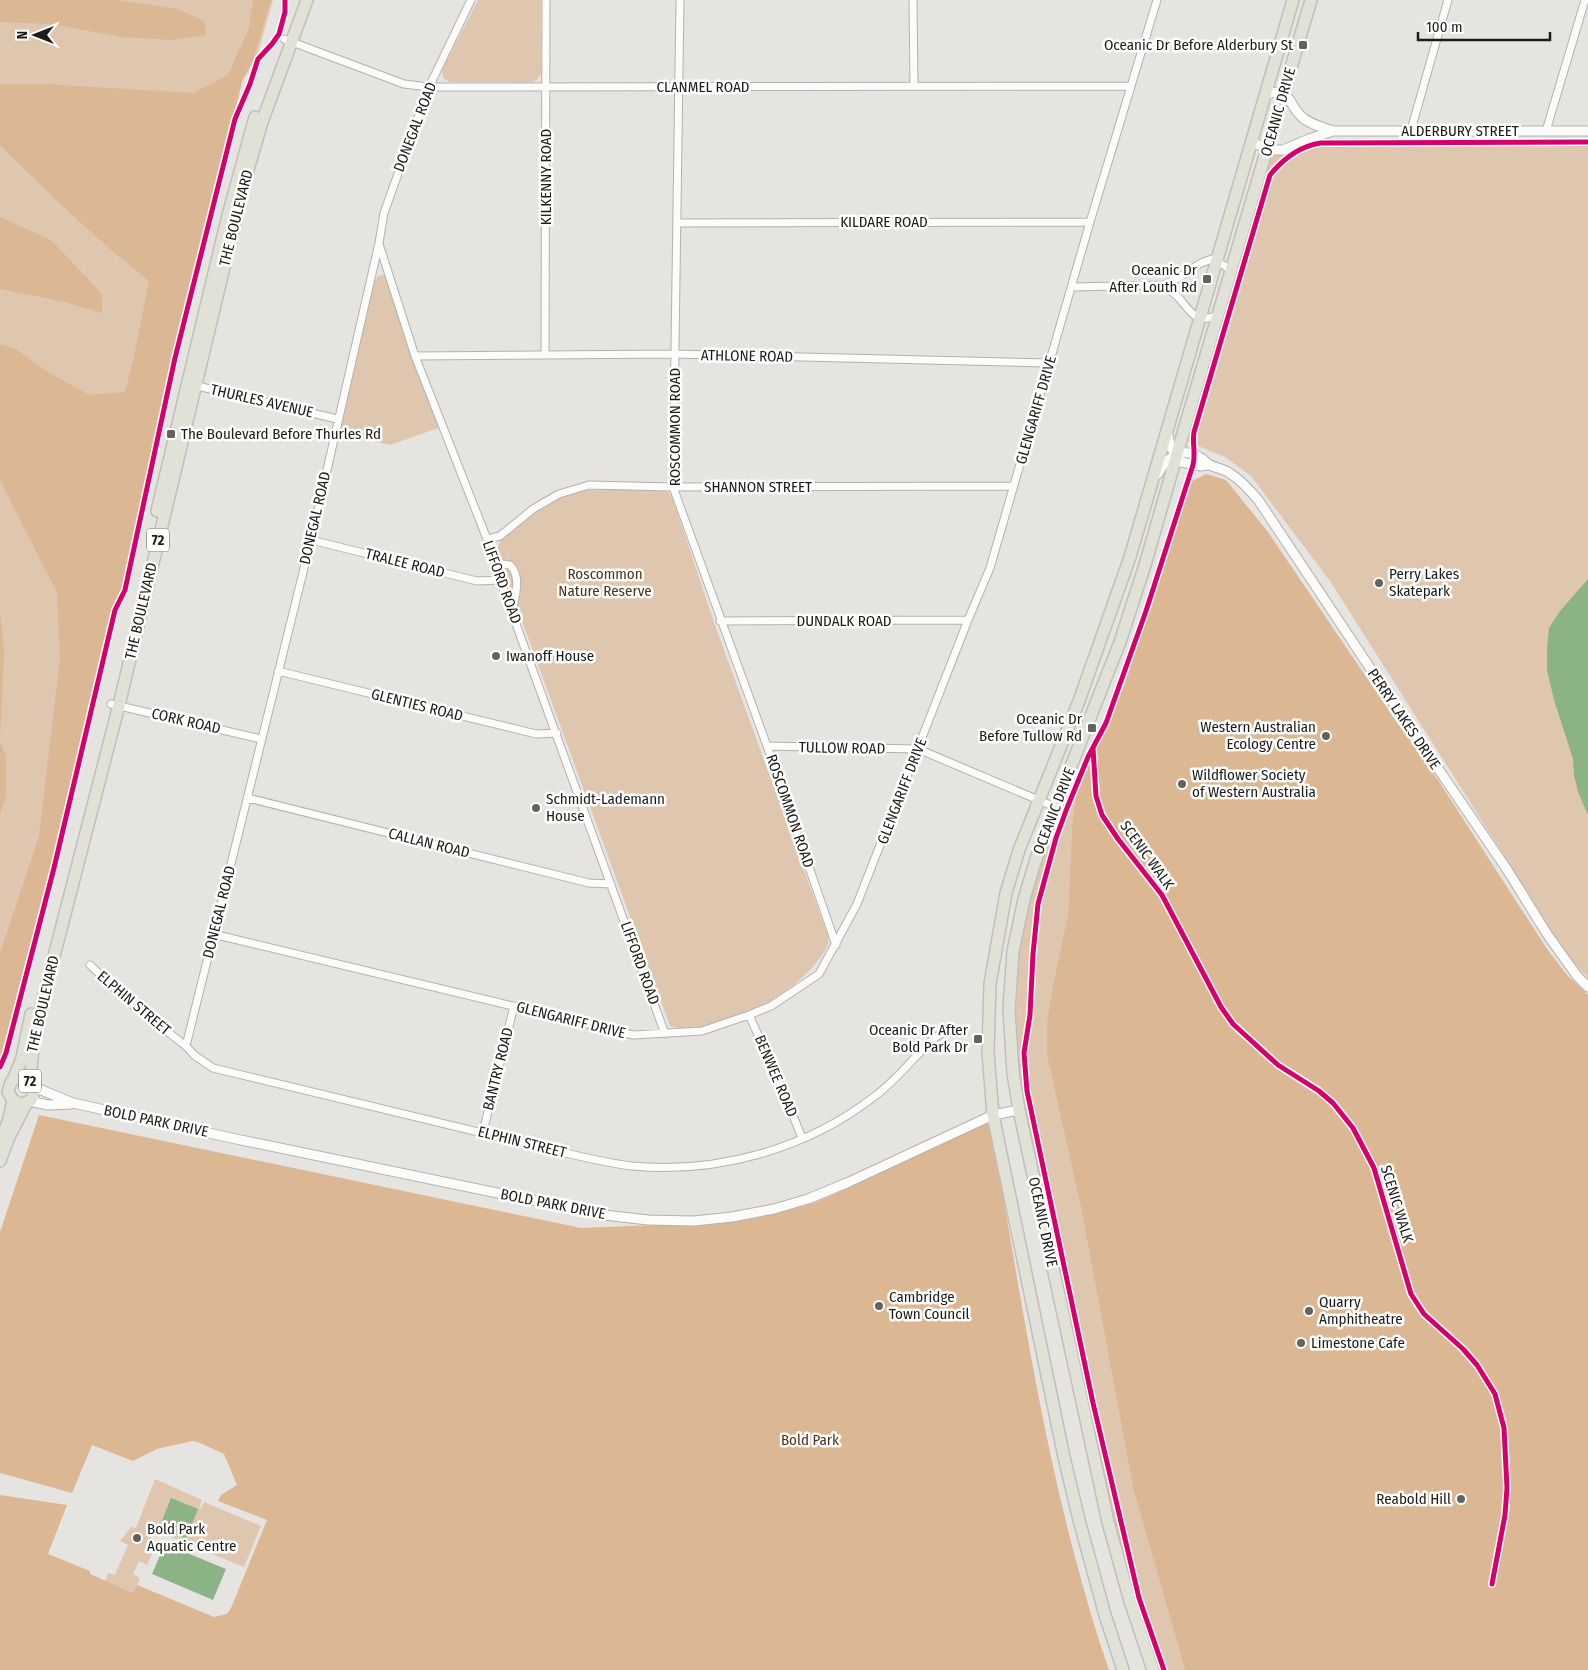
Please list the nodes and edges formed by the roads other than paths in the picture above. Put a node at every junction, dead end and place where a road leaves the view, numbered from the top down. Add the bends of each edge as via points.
1 (298, 0) edge
2 (307, 0) edge
3 (471, 0) edge
4 (546, 0) edge
5 (680, 0) edge
6 (913, 0) edge
7 (1157, 0) edge
8 (1293, 0) edge
9 (1311, 0) edge
10 (1448, 0) edge
11 (1584, 0) edge
12 (287, 40) junction
13 (914, 86) junction
14 (1131, 86) junction
15 (429, 87) junction
16 (546, 87) junction
17 (678, 87) junction
18 (1266, 94) junction
19 (1284, 95) junction
20 (1411, 130) junction
21 (1588, 130) edge
22 (1333, 131) junction
23 (1546, 131) junction
24 (1252, 140) junction
25 (1268, 148) junction
26 (1090, 222) junction
27 (677, 223) junction
28 (379, 244) junction
29 (1217, 262) junction
30 (1232, 271) junction
31 (1164, 285) junction
32 (1072, 287) junction
33 (1218, 315) junction
34 (1201, 318) junction
35 (544, 354) junction
36 (675, 354) junction
37 (415, 356) junction
38 (1049, 363) junction
39 (192, 384) junction
40 (338, 419) junction
41 (1166, 431) junction
42 (1177, 454) junction
43 (1013, 486) junction
44 (673, 487) junction
45 (1149, 491) junction
46 (487, 539) junction
47 (311, 540) junction
48 (495, 563) junction
49 (500, 580) junction
50 (512, 611) junction
51 (968, 620) junction
52 (720, 621) junction
53 (278, 671) junction
54 (115, 704) junction
55 (557, 733) junction
56 (261, 739) junction
57 (767, 746) junction
58 (918, 749) junction
59 (248, 798) junction
60 (1038, 800) junction
61 (1055, 807) junction
62 (611, 884) junction
63 (214, 934) junction
64 (836, 945) junction
65 (90, 965) dead end
66 (1588, 987) edge
67 (514, 1006) junction
68 (749, 1015) junction
69 (957, 1031) dead end
70 (665, 1034) junction
71 (186, 1046) junction
72 (13, 1080) junction
73 (33, 1084) junction
74 (13, 1100) junction
75 (28, 1102) junction
76 (74, 1103) junction
77 (1020, 1110) junction
78 (993, 1115) junction
79 (483, 1132) junction
80 (802, 1138) junction
81 (0, 1142) edge
82 (0, 1161) edge
83 (1123, 1670) edge
84 (1153, 1670) edge

1 - 12 main road, THE BOULEVARD / 72
2 - 12 main road, THE BOULEVARD / 72
3 - 15 street, DONEGAL ROAD
4 - 16 street, KILKENNY ROAD
5 - 17 street, ROSCOMMON ROAD
6 - 13 street
7 - 14 street, GLENGARIFF DRIVE
8 - 18 main road, OCEANIC DRIVE
9 - 19 main road, OCEANIC DRIVE
10 - 20 street
11 - 23 street
12 - 15 street, CLANMEL ROAD via 404,84
12 - 39 main road, THE BOULEVARD / 72 via 245,180
13 - 14 street, CLANMEL ROAD
13 - 17 street, CLANMEL ROAD
14 - 26 street, GLENGARIFF DRIVE
15 - 16 street, CLANMEL ROAD
15 - 28 street, DONEGAL ROAD via 384,213
16 - 17 street, CLANMEL ROAD
16 - 35 street, KILKENNY ROAD
17 - 27 street, ROSCOMMON ROAD
18 - 19 street
18 - 24 main road, OCEANIC DRIVE
19 - 22 street, ALDERBURY STREET via 1291,100 1300,116
19 - 25 main road, OCEANIC DRIVE
20 - 22 street, ALDERBURY STREET
20 - 23 street, ALDERBURY STREET
21 - 23 street, ALDERBURY STREET
22 - 25 street, ALDERBURY STREET via 1283,150
24 - 25 street
24 - 29 main road, OCEANIC DRIVE
25 - 30 main road, OCEANIC DRIVE
26 - 27 street, KILDARE ROAD
26 - 32 street, GLENGARIFF DRIVE
27 - 36 street, ROSCOMMON ROAD
28 - 37 street, LIFFORD ROAD
28 - 40 street, DONEGAL ROAD
29 - 30 street
29 - 31 street via 1212,259 1201,263
29 - 34 main road, OCEANIC DRIVE
30 - 33 main road, OCEANIC DRIVE
31 - 32 street
31 - 34 street via 1191,314
32 - 38 street, GLENGARIFF DRIVE
33 - 34 street
33 - 42 main road, OCEANIC DRIVE
34 - 41 main road, OCEANIC DRIVE
35 - 36 street, ATHLONE ROAD
35 - 37 street, ATHLONE ROAD
36 - 38 street, ATHLONE ROAD
36 - 44 street, ROSCOMMON ROAD
37 - 46 street, LIFFORD ROAD
38 - 43 street, GLENGARIFF DRIVE
39 - 40 street, THURLES AVENUE
39 - 54 main road, THE BOULEVARD / 72
40 - 47 street, DONEGAL ROAD
41 - 42 street via 1171,448
41 - 45 main road, OCEANIC DRIVE
42 - 45 street via 1163,464
42 - 61 main road, OCEANIC DRIVE via 1120,642
42 - 66 street, PERRY LAKES DRIVE via 1195,456 1227,472 1243,482 1259,501 1547,934
43 - 44 street, SHANNON STREET
43 - 51 street, GLENGARIFF DRIVE via 990,568
44 - 46 street, SHANNON STREET via 589,485 559,494 533,509 500,536
44 - 52 street, ROSCOMMON ROAD
45 - 60 main road, OCEANIC DRIVE via 1113,608
46 - 48 street, LIFFORD ROAD
47 - 49 street, TRALEE ROAD via 477,581
47 - 53 street, DONEGAL ROAD
48 - 49 street, LIFFORD ROAD
48 - 50 street via 510,565 515,571 517,586
49 - 50 street, LIFFORD ROAD
50 - 55 street, LIFFORD ROAD
51 - 52 street, DUNDALK ROAD
51 - 58 street, GLENGARIFF DRIVE
52 - 57 street, ROSCOMMON ROAD
53 - 55 street, GLENTIES ROAD via 536,734
53 - 56 street, DONEGAL ROAD
54 - 56 street, CORK ROAD
54 - 72 main road, THE BOULEVARD / 72 via 22,1058
54 - 73 main road, THE BOULEVARD / 72 via 36,1026 30,1060
55 - 62 street, LIFFORD ROAD
56 - 59 street, DONEGAL ROAD
57 - 58 street, TULLOW ROAD
57 - 64 street, ROSCOMMON ROAD
58 - 60 street, TULLOW ROAD
58 - 64 street, GLENGARIFF DRIVE via 857,904
59 - 62 street, CALLAN ROAD via 589,883
59 - 63 street, DONEGAL ROAD
60 - 61 street, TULLOW ROAD
60 - 78 main road, OCEANIC DRIVE via 1006,893 991,975 988,1053
61 - 77 main road, OCEANIC DRIVE via 1024,899 1014,951 1009,1019 1013,1073
62 - 70 street, LIFFORD ROAD
63 - 67 street, GLENGARIFF DRIVE
63 - 71 street, DONEGAL ROAD
64 - 68 street, GLENGARIFF DRIVE via 819,974 771,1006
65 - 71 street, ELPHIN STREET via 130,1003
67 - 70 street, GLENGARIFF DRIVE via 633,1035
67 - 79 street, BANTRY ROAD
68 - 70 street, GLENGARIFF DRIVE via 702,1031
68 - 80 street, BENWEE ROAD
69 - 80 street, ELPHIN STREET via 936,1037 862,1106
71 - 79 street, ELPHIN STREET via 204,1063 225,1072
72 - 73 main road, 72 via 22,1078
72 - 74 main road, THE BOULEVARD / 72 via 8,1092
73 - 75 main road, THE BOULEVARD / 72 via 33,1097
73 - 76 street, BOLD PARK DRIVE
74 - 75 main road, 72 via 21,1104
74 - 81 main road, THE BOULEVARD / 72
75 - 76 street, BOLD PARK DRIVE via 48,1105
75 - 82 main road, THE BOULEVARD / 72
76 - 78 street, BOLD PARK DRIVE via 604,1215 694,1221 774,1209 808,1199
77 - 78 street, BOLD PARK DRIVE
77 - 84 main road, OCEANIC DRIVE via 1108,1522
78 - 83 main road, OCEANIC DRIVE via 1074,1502
79 - 80 street, ELPHIN STREET via 597,1160 632,1166 671,1167 753,1157

